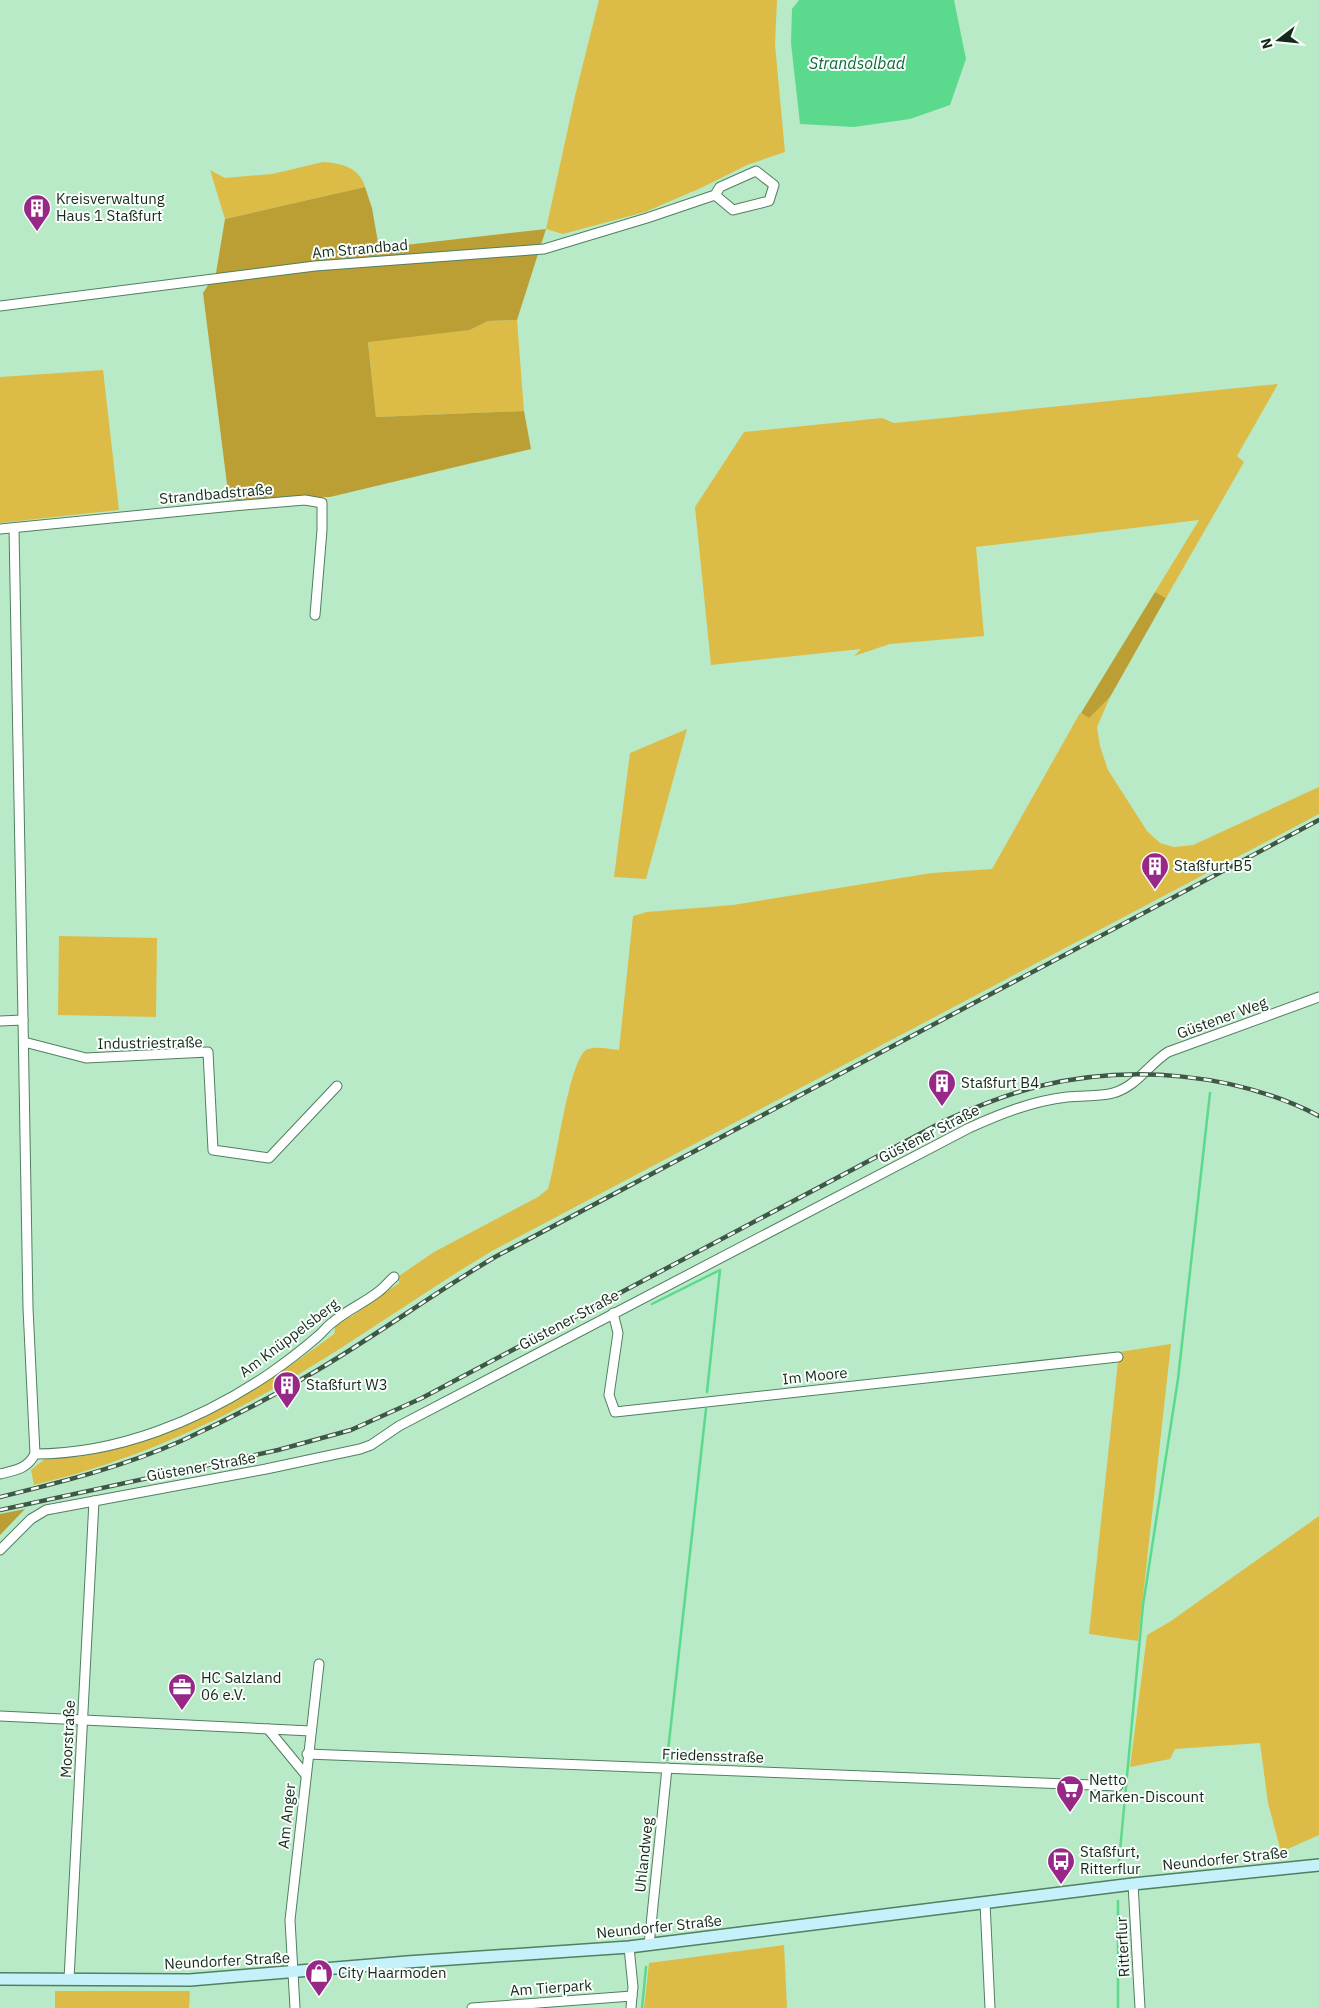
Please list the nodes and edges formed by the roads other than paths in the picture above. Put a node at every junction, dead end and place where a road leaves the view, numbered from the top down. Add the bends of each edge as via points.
1 (715, 195) junction
2 (0, 306) edge
3 (14, 528) junction
4 (0, 529) edge
5 (314, 615) dead end
6 (1319, 997) edge
7 (23, 1020) junction
8 (0, 1021) edge
9 (24, 1042) junction
10 (1142, 1075) joint
11 (337, 1086) dead end
12 (394, 1277) dead end
13 (613, 1313) junction
14 (1118, 1357) dead end
15 (35, 1454) junction
16 (0, 1474) edge
17 (94, 1501) junction
18 (0, 1550) edge
19 (318, 1664) dead end
20 (0, 1716) edge
21 (82, 1720) junction
22 (268, 1729) junction
23 (311, 1731) junction
24 (307, 1754) junction
25 (667, 1768) junction
26 (305, 1774) junction
27 (1118, 1786) dead end
28 (1319, 1865) edge
29 (1133, 1884) junction
30 (985, 1903) junction
31 (649, 1945) junction
32 (629, 1947) junction
33 (292, 1972) junction
34 (69, 1978) junction
35 (0, 1979) edge
36 (632, 1996) junction
37 (295, 2008) edge
38 (472, 2008) edge
39 (631, 2008) edge
40 (990, 2008) edge
41 (1140, 2008) edge

1 - 1 street, Am Strandbad via 720,187 756,171 774,185 768,201 732,210
1 - 2 street, Am Strandbad via 544,248 315,266
3 - 4 street, Strandbadstraße
3 - 5 street, Strandbadstraße via 305,500 322,503
3 - 7 street
6 - 10 street, Güstener Weg via 1168,1052
7 - 8 street
7 - 9 street
9 - 11 street, Industriestraße via 86,1058 208,1052 213,1150 269,1158
9 - 15 street via 28,1308
10 - 13 street, Güstener Straße via 1128,1087 1113,1093 1066,1097 1003,1112
12 - 15 street, Am Knüppelsberg via 379,1292 334,1321 269,1374 223,1402 129,1441 93,1450
13 - 14 street, Im Moore via 618,1333 609,1395 615,1412
13 - 17 street, Güstener Straße via 360,1449
15 - 16 street via 31,1462 21,1469
17 - 18 street, Güstener Straße via 46,1510 31,1519
17 - 21 street, Moorstraße
19 - 23 street, Am Anger
20 - 21 street
21 - 22 street
21 - 34 street, Moorstraße
22 - 23 street
22 - 26 street
23 - 24 street, Am Anger
24 - 25 street, Friedensstraße
24 - 26 street, Am Anger
25 - 27 street, Friedensstraße
25 - 31 street, Uhlandweg
26 - 33 street, Am Anger via 290,1920
28 - 29 main road, Neundorfer Straße
29 - 30 main road, Neundorfer Straße
29 - 41 street, Ritterflur
30 - 31 main road, Neundorfer Straße
30 - 40 street
31 - 32 main road, Neundorfer Straße
32 - 33 main road, Neundorfer Straße
32 - 36 street
33 - 34 main road, Neundorfer Straße via 190,1980
33 - 37 street
34 - 35 main road, Neundorfer Straße
36 - 38 street, Am Tierpark
36 - 39 street

